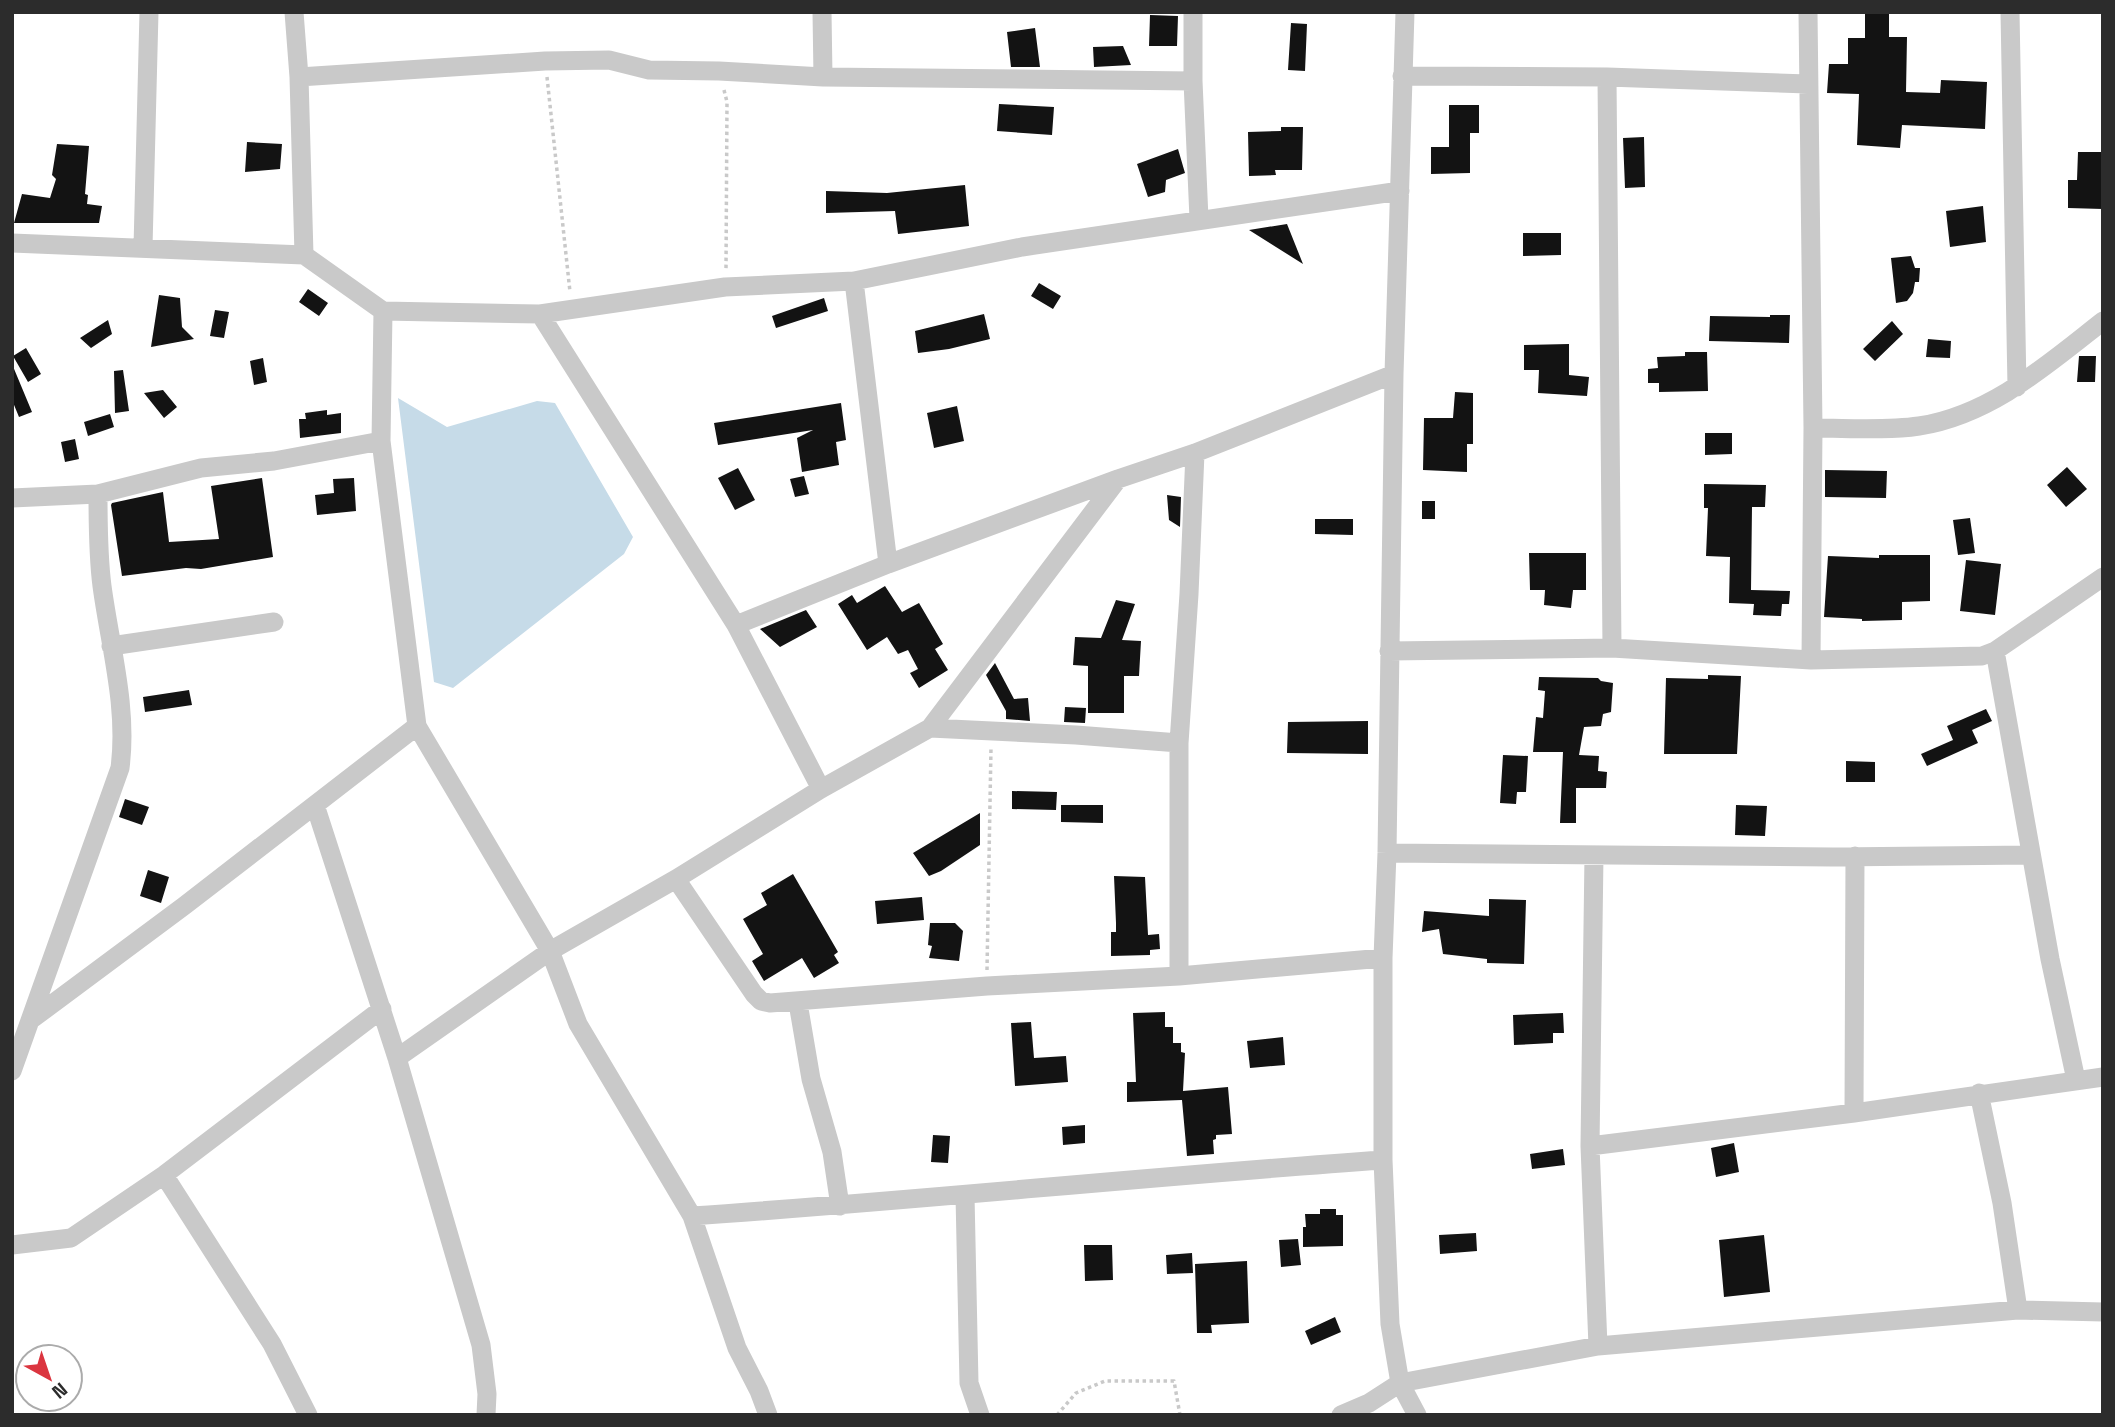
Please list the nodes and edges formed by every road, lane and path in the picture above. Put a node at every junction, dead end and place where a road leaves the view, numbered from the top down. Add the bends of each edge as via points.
1 (149, 12) edge
2 (294, 12) edge
3 (822, 12) edge
4 (1193, 12) edge
5 (1405, 12) edge
6 (1808, 12) edge
7 (2010, 12) edge
8 (545, 61) junction
9 (719, 71) junction
10 (1402, 76) junction
11 (299, 77) junction
12 (823, 77) junction
13 (1607, 77) junction
14 (1193, 81) junction
15 (1808, 84) junction
16 (1400, 191) junction
17 (1199, 219) junction
18 (12, 243) edge
19 (143, 247) junction
20 (304, 255) junction
21 (854, 281) junction
22 (726, 287) junction
23 (571, 308) junction
24 (383, 311) junction
25 (540, 314) junction
26 (2103, 321) edge
27 (1395, 374) junction
28 (2017, 387) junction
29 (1813, 428) junction
30 (381, 441) junction
31 (1195, 453) junction
32 (1118, 479) junction
33 (98, 494) junction
34 (12, 498) edge
35 (888, 564) junction
36 (2103, 577) edge
37 (274, 622) dead end
38 (736, 625) junction
39 (111, 646) junction
40 (1612, 648) junction
41 (1390, 651) junction
42 (1996, 651) junction
43 (1811, 660) junction
44 (417, 726) junction
45 (930, 728) junction
46 (991, 732) junction
47 (1179, 743) junction
48 (821, 789) junction
49 (315, 805) junction
50 (1387, 853) junction
51 (1594, 855) junction
52 (2031, 855) junction
53 (1855, 856) junction
54 (676, 879) junction
55 (550, 951) junction
56 (1383, 958) junction
57 (1179, 976) junction
58 (987, 986) junction
59 (798, 1003) junction
60 (382, 1009) junction
61 (32, 1019) junction
62 (397, 1058) junction
63 (12, 1071) edge
64 (2103, 1077) edge
65 (2076, 1080) junction
66 (1979, 1093) junction
67 (1854, 1113) junction
68 (1590, 1146) junction
69 (1384, 1160) junction
70 (164, 1175) junction
71 (965, 1195) junction
72 (840, 1206) junction
73 (692, 1216) junction
74 (12, 1245) edge
75 (2018, 1310) junction
76 (2103, 1312) edge
77 (1598, 1346) junction
78 (1392, 1388) junction
79 (308, 1415) edge
80 (486, 1415) edge
81 (768, 1415) edge
82 (980, 1415) edge
83 (1057, 1415) edge
84 (1180, 1415) edge
85 (1341, 1415) edge
86 (1375, 1415) edge
87 (1417, 1415) edge

1 - 19 street
2 - 11 street
3 - 12 street
4 - 14 street
5 - 10 street
6 - 15 street
7 - 28 street
8 - 9 street via 609,60 649,70
8 - 11 street
8 - 23 path
9 - 12 street
9 - 22 path via 727,102
10 - 13 street
10 - 16 street
11 - 20 street
12 - 14 street
13 - 15 street
13 - 40 street
14 - 17 street
15 - 29 street
16 - 17 street
16 - 27 street
17 - 21 street via 1022,247
18 - 19 street
19 - 20 street
20 - 24 street
21 - 22 street
21 - 35 street
22 - 23 street
23 - 25 street
24 - 25 street
24 - 30 street
25 - 38 street
26 - 28 street
27 - 31 street
27 - 41 street
28 - 29 street via 1954,417 1920,426
29 - 43 street
30 - 33 street via 274,461 201,468
30 - 44 street
31 - 32 street
31 - 47 street
32 - 35 street
32 - 45 street
33 - 34 street
33 - 39 street via 101,575
35 - 38 street
36 - 42 street
37 - 39 street
38 - 48 street
39 - 61 street via 124,732 120,768
40 - 41 street
40 - 43 street
41 - 50 street
42 - 43 street via 1982,656
42 - 52 street
44 - 49 street
44 - 55 street
45 - 46 street
45 - 48 street
46 - 47 street
46 - 58 path
47 - 57 street
48 - 54 street
49 - 60 street
49 - 61 street
50 - 51 street
50 - 56 street
51 - 53 street
51 - 68 street
52 - 53 street
52 - 65 street
53 - 67 street
54 - 55 street
54 - 59 street via 761,1001
55 - 62 street
55 - 73 street via 578,1024
56 - 57 street
56 - 69 street
57 - 58 street
58 - 59 street
59 - 72 street
60 - 62 street
60 - 70 street
61 - 63 street
62 - 80 street via 481,1345
64 - 65 street
65 - 66 street
66 - 67 street
66 - 75 street
67 - 68 street
68 - 77 street
69 - 71 street
69 - 78 street
70 - 74 street via 71,1238
70 - 79 street via 272,1344
71 - 72 street
71 - 82 street via 969,1383
72 - 73 street
73 - 81 street via 737,1348
75 - 76 street
75 - 77 street
77 - 78 street
78 - 85 street
78 - 86 street
78 - 87 street
83 - 84 path via 1076,1393 1105,1381 1174,1381

